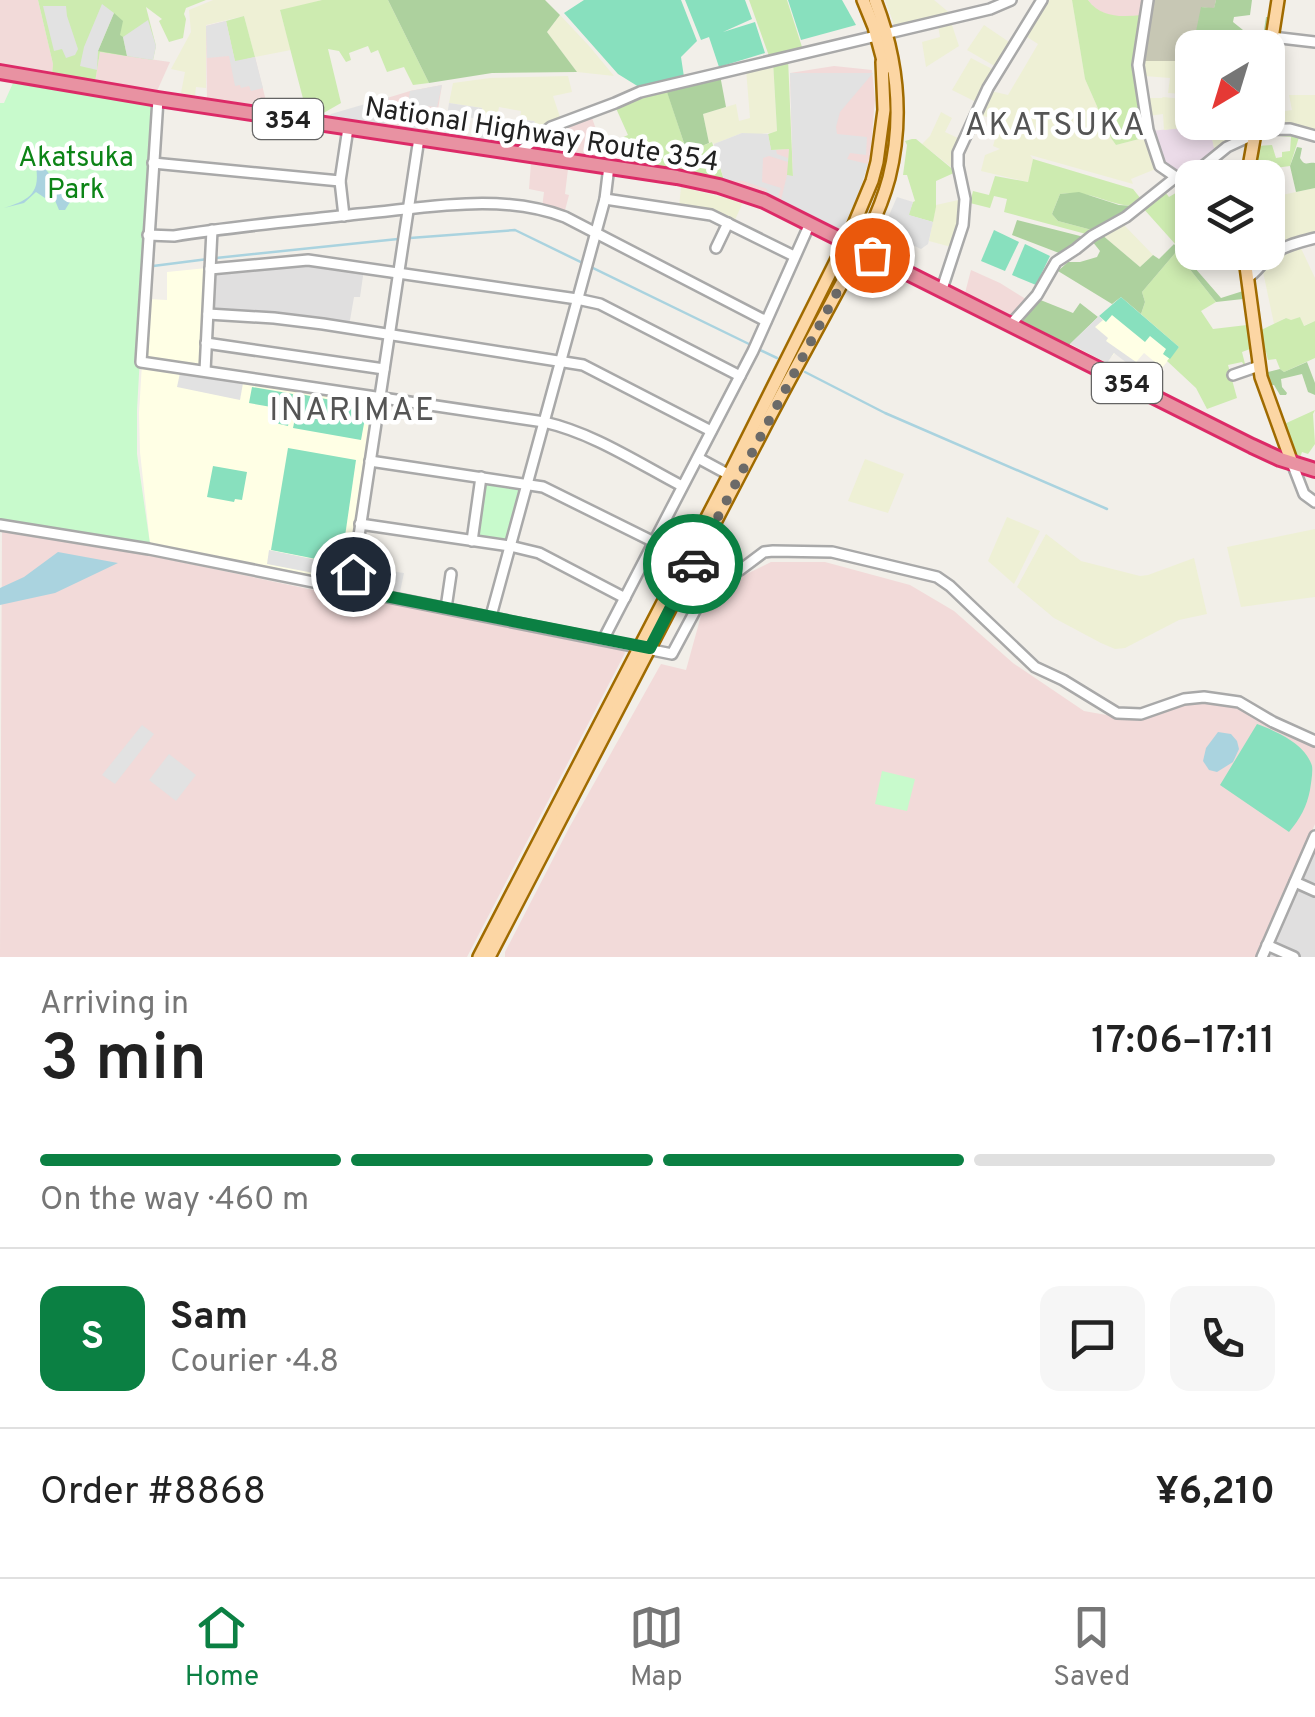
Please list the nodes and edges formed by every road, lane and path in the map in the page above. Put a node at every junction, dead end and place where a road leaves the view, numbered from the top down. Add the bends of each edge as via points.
1 (863, 0) edge
2 (875, 0) edge
3 (1011, 0) edge
4 (1042, 0) edge
5 (1148, 0) edge
6 (1278, 0) edge
7 (1273, 30) edge
8 (881, 34) junction
9 (1285, 39) edge
10 (1315, 42) edge
11 (888, 62) junction
12 (0, 72) edge
13 (158, 98) junction
14 (348, 128) junction
15 (1285, 130) edge
16 (1315, 136) edge
17 (419, 138) junction
18 (1238, 140) edge
19 (518, 152) junction
20 (1211, 160) edge
21 (153, 163) junction
22 (610, 166) junction
23 (1175, 176) edge
24 (1175, 178) edge
25 (340, 182) junction
26 (605, 199) junction
27 (408, 210) junction
28 (344, 216) junction
29 (865, 220) tunnel mouth
30 (728, 223) junction
31 (212, 230) junction
32 (807, 230) dead end
33 (596, 234) junction
34 (148, 235) junction
35 (1315, 238) edge
36 (846, 242) junction
37 (716, 248) dead end
38 (860, 249) junction
39 (794, 256) junction
40 (210, 269) junction
41 (842, 269) tunnel mouth
42 (1246, 270) edge
43 (398, 272) junction
44 (1247, 278) junction
45 (942, 289) junction
46 (577, 298) junction
47 (208, 314) junction
48 (766, 320) junction
49 (1011, 324) junction
50 (389, 335) junction
51 (206, 343) junction
52 (561, 360) junction
53 (1259, 366) junction
54 (384, 369) junction
55 (205, 371) junction
56 (740, 376) junction
57 (1232, 376) dead end
58 (380, 398) junction
59 (544, 422) junction
60 (758, 429) junction
61 (712, 431) junction
62 (698, 458) junction
63 (370, 460) junction
64 (1292, 463) junction
65 (1315, 470) edge
66 (481, 477) junction
67 (733, 477) junction
68 (527, 484) junction
69 (682, 486) junction
70 (1315, 502) edge
71 (0, 524) edge
72 (360, 524) junction
73 (472, 541) junction
74 (654, 542) junction
75 (510, 546) junction
76 (451, 574) dead end
77 (350, 589) junction
78 (624, 598) junction
79 (446, 608) junction
80 (491, 616) junction
81 (604, 638) junction
82 (645, 647) junction
83 (1315, 741) edge
84 (1315, 836) edge
85 (1295, 882) junction
86 (1315, 891) edge
87 (1268, 945) junction
88 (479, 957) edge
89 (489, 957) edge
90 (1262, 957) edge
91 (1294, 957) edge

1 - 8 main road
2 - 8 main road
3 - 8 street
4 - 45 street via 988,88 958,154 963,225
5 - 23 street via 1138,65 1148,130 1160,166
6 - 7 main road
8 - 11 main road
8 - 19 street via 640,92 561,122
9 - 10 street
11 - 29 main road via 884,164
11 - 36 main road via 878,162
11 - 38 main road via 898,114 891,169
12 - 13 highway, National Highway Route 354 / 354
13 - 14 highway, National Highway Route 354 / 354
13 - 21 street
14 - 17 highway, National Highway Route 354 / 354
14 - 25 street
15 - 16 street
17 - 19 highway, National Highway Route 354 / 354
17 - 27 street
18 - 20 street
19 - 22 highway, National Highway Route 354 / 354
21 - 25 street
21 - 34 street
22 - 26 street
22 - 36 highway, National Highway Route 354 / 354 via 749,195
24 - 49 street via 1056,262
25 - 28 street
26 - 30 street
26 - 33 street
27 - 28 street
27 - 33 street via 497,203 555,213
27 - 43 street
28 - 31 street
30 - 37 street
30 - 39 street
31 - 34 street
31 - 40 street
32 - 39 street
33 - 46 street
33 - 48 street
34 - 55 street via 141,362
35 - 44 street via 1268,256
36 - 38 highway, National Highway Route 354 / 354
36 - 60 main road
38 - 45 highway, National Highway Route 354 / 354
38 - 60 main road
39 - 48 street
40 - 43 street via 308,260
40 - 47 street
41 - 60 main road
42 - 44 main road
43 - 46 street
43 - 50 street
44 - 53 main road
45 - 49 highway, National Highway Route 354 / 354
46 - 52 street
46 - 56 street
47 - 50 street
47 - 51 street
48 - 56 street
49 - 64 highway, National Highway Route 354 / 354
50 - 52 street
50 - 54 street
51 - 54 street
51 - 55 street
52 - 59 street
52 - 61 street via 600,372
53 - 57 street
53 - 64 main road
54 - 58 street
55 - 58 street
56 - 61 street
58 - 59 street
58 - 63 street
59 - 68 street
59 - 69 street via 567,427
60 - 67 main road
61 - 62 street
62 - 67 street
62 - 69 street
63 - 66 street
63 - 72 street
64 - 65 highway, National Highway Route 354 / 354
64 - 70 street via 1304,494
66 - 68 street
66 - 73 street
67 - 82 main road
68 - 74 street via 555,491
68 - 75 street
69 - 74 street
71 - 77 street
72 - 73 street
72 - 77 street
73 - 75 street
74 - 78 street
75 - 78 street via 539,553
75 - 80 street
76 - 79 street
77 - 79 street
78 - 81 street
79 - 80 street
80 - 81 street
81 - 82 street
82 - 83 street via 672,654 710,583 760,554 832,552 938,577 1035,666 1116,713 1140,714 1204,697 1239,702
82 - 88 main road
82 - 89 main road
84 - 85 street
85 - 86 street
85 - 87 street
87 - 90 street
87 - 91 street

